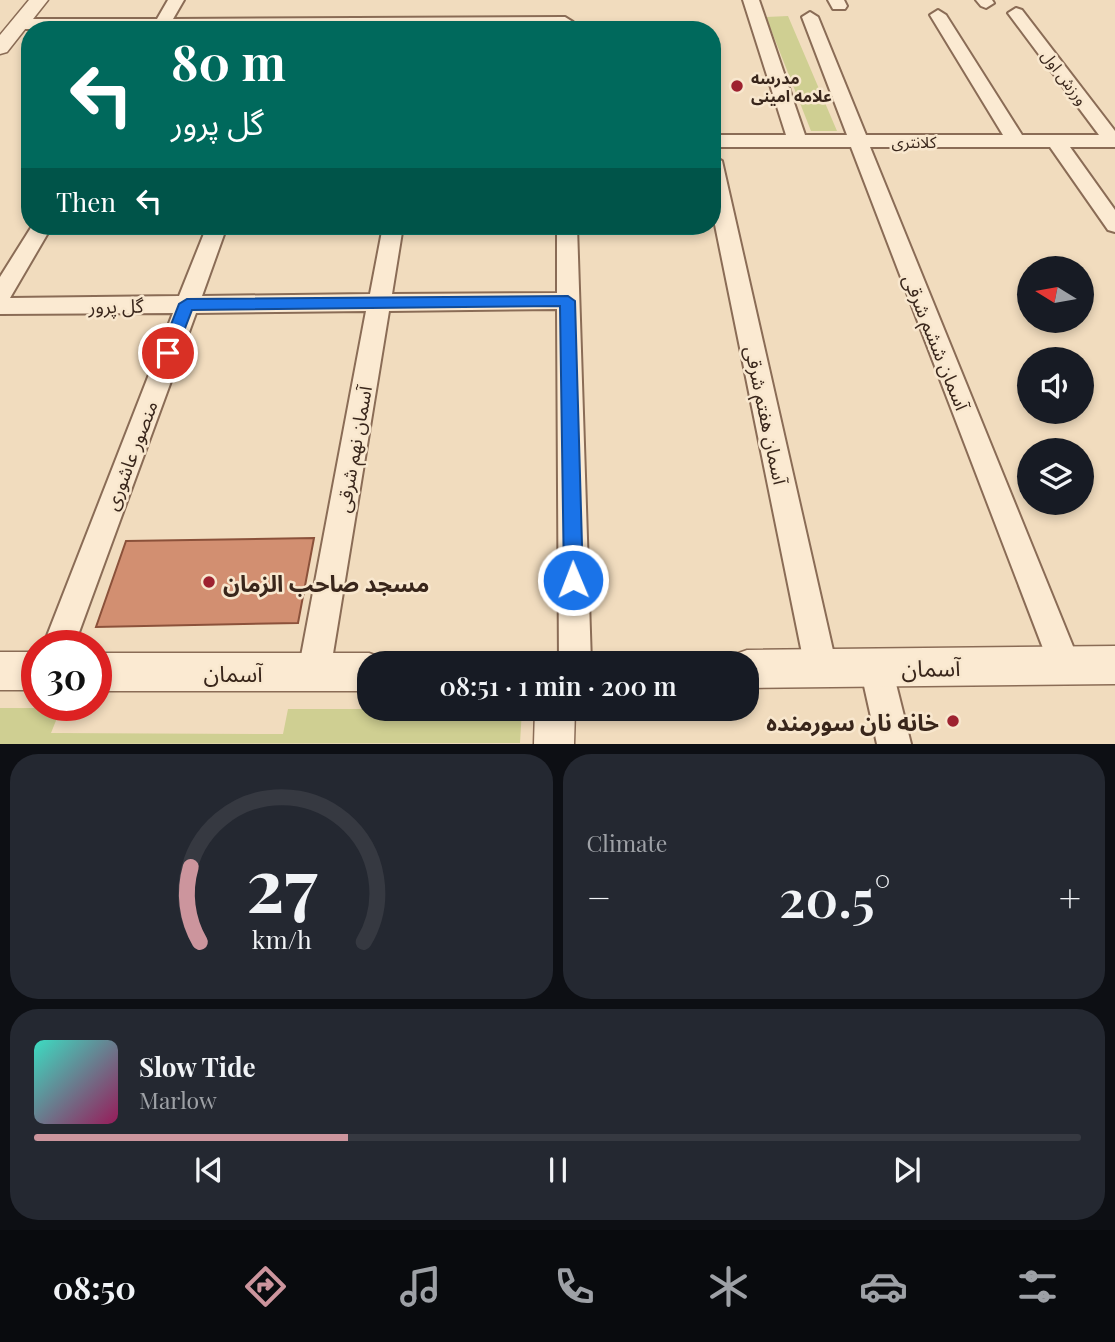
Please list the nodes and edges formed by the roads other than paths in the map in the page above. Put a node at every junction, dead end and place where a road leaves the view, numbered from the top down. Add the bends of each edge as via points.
1 (39, 0) edge
2 (176, 0) edge
3 (751, 0) edge
4 (1016, 13) dead end
5 (938, 15) dead end
6 (810, 17) dead end
7 (22, 21) edge
8 (164, 21) edge
9 (294, 21) edge
10 (422, 21) edge
11 (565, 21) edge
12 (21, 22) edge
13 (19, 24) joint
14 (0, 48) edge
15 (721, 141) edge
16 (797, 141) junction
17 (857, 141) junction
18 (1016, 141) junction
19 (1056, 141) junction
20 (1114, 141) edge
21 (721, 203) edge
22 (1115, 225) edge
23 (37, 235) edge
24 (214, 235) edge
25 (391, 235) edge
26 (567, 235) edge
27 (0, 296) edge
28 (568, 301) junction
29 (379, 303) junction
30 (187, 304) junction
31 (0, 306) edge
32 (64, 630) edge
33 (575, 651) edge
34 (1115, 665) edge
35 (1065, 666) junction
36 (821, 668) junction
37 (876, 668) junction
38 (759, 669) edge
39 (0, 671) edge
40 (21, 671) edge
41 (357, 671) edge
42 (112, 672) edge
43 (314, 672) junction
44 (555, 721) edge
45 (573, 721) edge
46 (554, 744) edge
47 (572, 744) edge
48 (894, 744) edge

1 - 7 street
2 - 8 street
3 - 16 street
4 - 20 street, ورزش اول
5 - 18 street
6 - 17 street, آسمان ششم شرقی
9 - 10 street
10 - 11 street
12 - 13 street
13 - 14 street
15 - 16 street, کلانتری
16 - 17 street, کلانتری
17 - 18 street, کلانتری
17 - 35 street, آسمان ششم شرقی
18 - 19 street, کلانتری
19 - 20 street, کلانتری
19 - 22 street
21 - 36 street, آسمان هفتم شرقی
23 - 27 street
24 - 30 street, منصور عاشوری
25 - 29 street, آسمان نهم شرقی
26 - 28 street
28 - 29 street, گل پرور
28 - 33 street
29 - 30 street, گل پرور
29 - 43 street, آسمان نهم شرقی
30 - 31 street, گل پرور
30 - 32 street, منصور عاشوری
34 - 35 street, آسمان
35 - 37 street, آسمان
36 - 37 street, آسمان
36 - 38 street, آسمان
37 - 48 street
39 - 40 street
41 - 43 street, آسمان
42 - 43 street, آسمان
44 - 46 street
45 - 47 street

